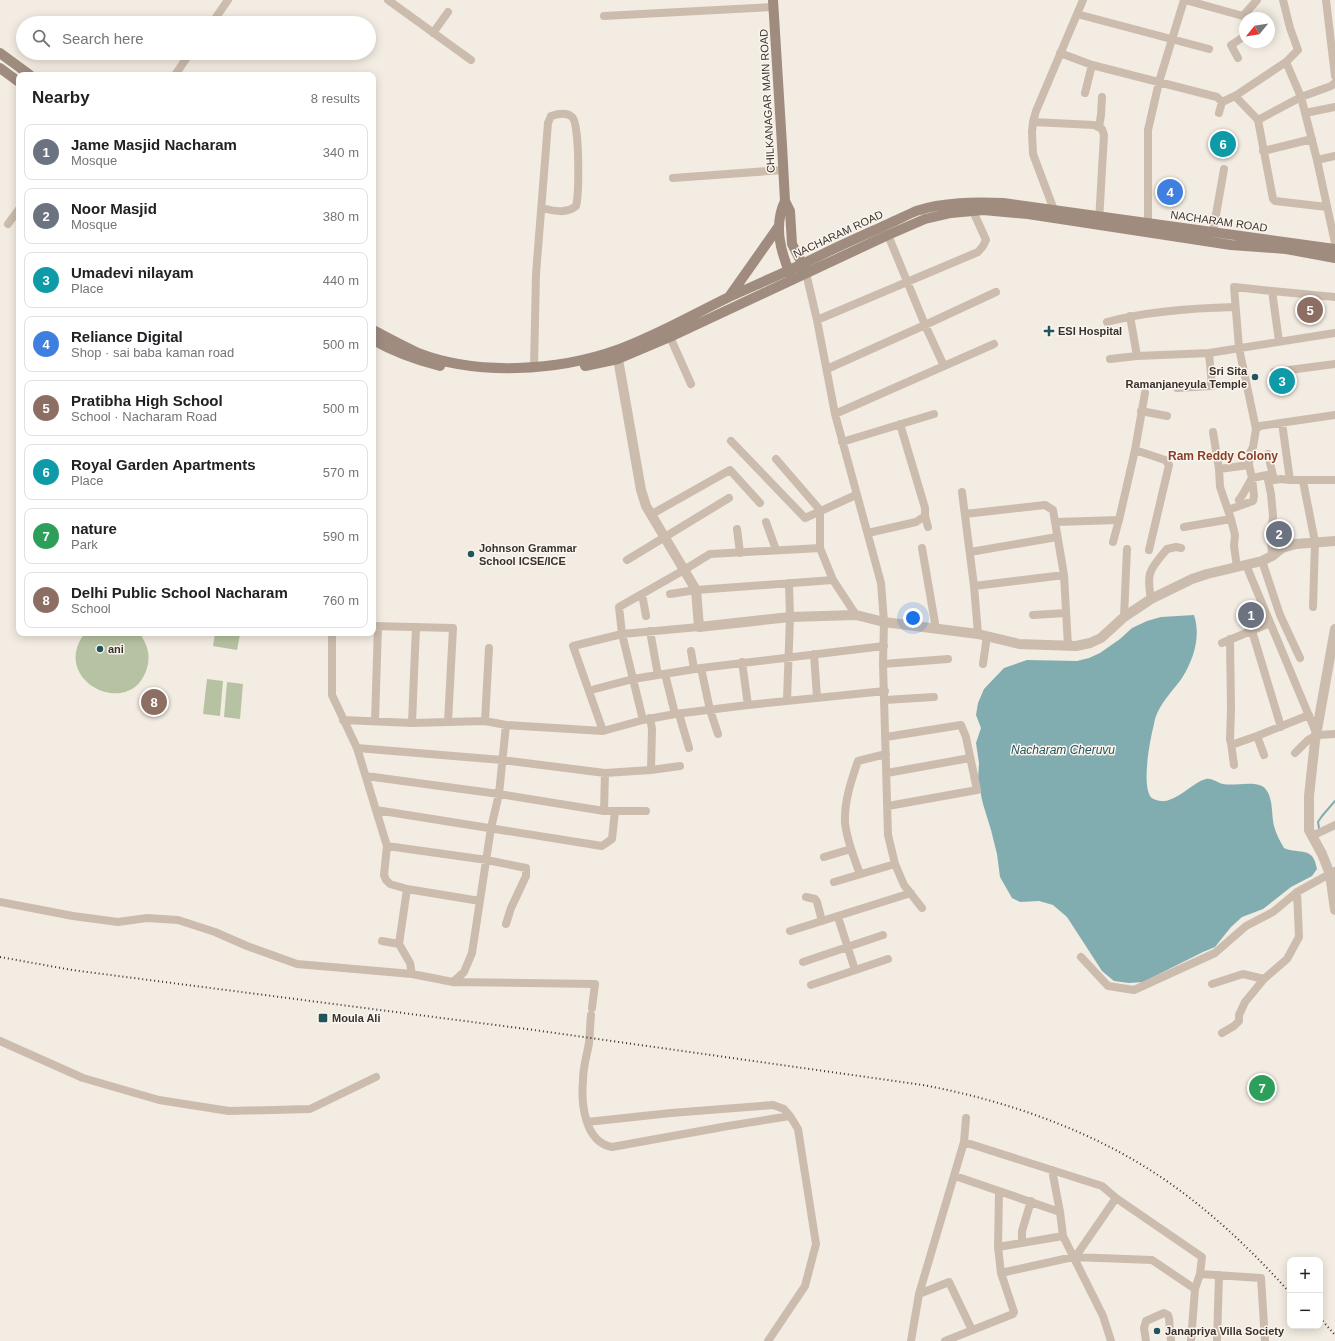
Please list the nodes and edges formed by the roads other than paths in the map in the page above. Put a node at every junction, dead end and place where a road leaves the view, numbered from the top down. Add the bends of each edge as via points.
1 (228, 0) edge
2 (388, 0) edge
3 (1083, 0) edge
4 (1184, 0) edge
5 (1257, 0) edge
6 (1283, 0) edge
7 (1326, 0) edge
8 (773, 4) edge
9 (448, 12) dead end
10 (1248, 12) edge
11 (1077, 14) junction
12 (217, 16) edge
13 (604, 16) dead end
14 (1239, 16) edge
15 (433, 32) junction
16 (1172, 40) junction
17 (1239, 40) edge
18 (1209, 49) dead end
19 (0, 53) edge
20 (1060, 53) junction
21 (1238, 58) dead end
22 (185, 60) edge
23 (471, 60) dead end
24 (1286, 62) junction
25 (1092, 66) junction
26 (0, 68) edge
27 (26, 72) edge
28 (177, 72) edge
29 (1335, 76) edge
30 (16, 80) edge
31 (1160, 82) junction
32 (1335, 83) edge
33 (1085, 93) dead end
34 (1235, 96) junction
35 (1102, 97) dead end
36 (1301, 97) junction
37 (1222, 102) junction
38 (1335, 107) edge
39 (1219, 113) dead end
40 (1306, 113) junction
41 (1258, 120) junction
42 (1033, 122) junction
43 (1099, 127) junction
44 (1312, 140) junction
45 (1263, 151) junction
46 (1335, 156) edge
47 (1317, 160) junction
48 (1224, 169) dead end
49 (783, 170) junction
50 (673, 178) dead end
51 (785, 201) junction
52 (1327, 207) junction
53 (542, 208) junction
54 (1054, 210) junction
55 (973, 211) junction
56 (16, 213) edge
57 (1099, 220) junction
58 (8, 224) dead end
59 (1148, 224) junction
60 (779, 226) junction
61 (1213, 232) junction
62 (888, 234) junction
63 (1335, 243) edge
64 (1335, 249) edge
65 (1335, 258) edge
66 (804, 268) junction
67 (791, 275) junction
68 (908, 282) junction
69 (1272, 291) junction
70 (996, 292) dead end
71 (729, 297) junction
72 (1335, 297) edge
73 (1235, 307) junction
74 (1130, 316) junction
75 (817, 320) junction
76 (1107, 322) dead end
77 (925, 325) junction
78 (376, 332) edge
79 (1335, 333) edge
80 (670, 337) junction
81 (1278, 341) junction
82 (376, 342) edge
83 (994, 344) dead end
84 (1239, 348) junction
85 (1209, 353) junction
86 (1137, 356) junction
87 (618, 359) junction
88 (1110, 360) dead end
89 (1335, 364) edge
90 (944, 366) junction
91 (534, 368) junction
92 (827, 369) junction
93 (1274, 372) dead end
94 (691, 384) dead end
95 (1178, 388) dead end
96 (1146, 393) dead end
97 (1141, 411) junction
98 (835, 414) junction
99 (934, 414) dead end
100 (1335, 414) edge
101 (1167, 416) dead end
102 (1282, 423) junction
103 (900, 424) junction
104 (1256, 429) junction
105 (1213, 432) dead end
106 (731, 441) dead end
107 (842, 442) junction
108 (1135, 450) junction
109 (1268, 454) dead end
110 (776, 458) dead end
111 (1249, 465) junction
112 (1219, 469) junction
113 (1252, 478) junction
114 (1271, 478) junction
115 (1290, 480) junction
116 (1303, 480) junction
117 (1335, 480) edge
118 (962, 492) dead end
119 (856, 495) junction
120 (729, 498) dead end
121 (1238, 500) dead end
122 (760, 503) dead end
123 (820, 510) junction
124 (1228, 510) junction
125 (652, 514) junction
126 (964, 514) junction
127 (925, 516) junction
128 (1231, 519) junction
129 (1119, 520) junction
130 (766, 522) dead end
131 (1056, 522) junction
132 (928, 527) dead end
133 (1184, 527) dead end
134 (737, 528) dead end
135 (868, 533) junction
136 (664, 537) junction
137 (1057, 537) junction
138 (1335, 541) edge
139 (1113, 542) dead end
140 (1315, 542) junction
141 (820, 548) junction
142 (922, 548) dead end
143 (1181, 548) dead end
144 (1127, 549) dead end
145 (776, 550) junction
146 (1149, 550) dead end
147 (970, 552) junction
148 (740, 553) junction
149 (1272, 556) junction
150 (627, 560) dead end
151 (1262, 561) junction
152 (1241, 566) junction
153 (684, 570) junction
154 (1064, 575) junction
155 (833, 580) junction
156 (789, 583) junction
157 (974, 586) junction
158 (696, 590) junction
159 (642, 594) junction
160 (670, 594) dead end
161 (1151, 599) junction
162 (1313, 607) dead end
163 (1066, 613) junction
164 (856, 615) junction
165 (1033, 615) dead end
166 (646, 616) dead end
167 (790, 617) junction
168 (1124, 617) junction
169 (884, 622) junction
170 (1270, 623) junction
171 (376, 626) edge
172 (416, 627) junction
173 (699, 627) junction
174 (936, 629) junction
175 (1335, 629) edge
176 (650, 631) junction
177 (1252, 631) junction
178 (622, 634) junction
179 (983, 635) junction
180 (332, 636) edge
181 (376, 636) edge
182 (1230, 639) junction
183 (1222, 643) dead end
184 (884, 646) junction
185 (1068, 646) junction
186 (490, 648) dead end
187 (1334, 648) edge
188 (691, 651) dead end
189 (814, 654) junction
190 (788, 658) junction
191 (1300, 658) dead end
192 (948, 659) dead end
193 (742, 662) junction
194 (883, 664) junction
195 (983, 664) dead end
196 (697, 668) junction
197 (662, 674) junction
198 (633, 679) junction
199 (595, 689) dead end
200 (885, 691) junction
201 (817, 697) junction
202 (934, 697) dead end
203 (787, 700) junction
204 (885, 700) junction
205 (748, 704) junction
206 (710, 710) junction
207 (677, 714) junction
208 (1309, 715) junction
209 (646, 719) junction
210 (342, 720) junction
211 (375, 721) junction
212 (485, 721) junction
213 (448, 722) junction
214 (412, 723) junction
215 (506, 725) junction
216 (1281, 727) junction
217 (603, 732) junction
218 (718, 734) dead end
219 (1335, 734) edge
220 (1317, 735) junction
221 (886, 736) junction
222 (1257, 736) junction
223 (1231, 743) junction
224 (357, 748) junction
225 (689, 748) dead end
226 (1295, 753) dead end
227 (886, 754) junction
228 (1264, 755) dead end
229 (970, 758) junction
230 (502, 760) junction
231 (1234, 765) dead end
232 (680, 766) dead end
233 (651, 770) junction
234 (605, 773) junction
235 (886, 773) junction
236 (366, 776) junction
237 (499, 794) junction
238 (888, 806) junction
239 (376, 810) junction
240 (604, 811) junction
241 (614, 811) junction
242 (646, 811) dead end
243 (1335, 825) edge
244 (492, 828) junction
245 (1312, 836) junction
246 (387, 846) junction
247 (851, 849) junction
248 (824, 857) dead end
249 (487, 860) junction
250 (895, 864) junction
251 (1333, 872) edge
252 (860, 874) junction
253 (834, 882) dead end
254 (407, 889) junction
255 (1298, 892) junction
256 (911, 894) junction
257 (806, 897) dead end
258 (480, 901) junction
259 (0, 902) edge
260 (922, 908) dead end
261 (1335, 910) edge
262 (838, 917) junction
263 (822, 921) junction
264 (506, 924) dead end
265 (790, 931) dead end
266 (883, 935) dead end
267 (382, 941) dead end
268 (399, 944) junction
269 (848, 947) junction
270 (1081, 956) dead end
271 (888, 959) dead end
272 (803, 962) dead end
273 (855, 970) junction
274 (412, 974) junction
275 (1264, 979) junction
276 (453, 982) junction
277 (1212, 984) dead end
278 (811, 985) dead end
279 (1222, 1033) dead end
280 (0, 1042) edge
281 (376, 1077) dead end
282 (790, 1116) junction
283 (966, 1118) dead end
284 (587, 1122) junction
285 (964, 1142) junction
286 (1052, 1170) junction
287 (954, 1176) junction
288 (999, 1192) junction
289 (1116, 1198) junction
290 (1031, 1201) junction
291 (1060, 1212) junction
292 (1063, 1236) junction
293 (1022, 1243) junction
294 (998, 1247) junction
295 (1075, 1257) junction
296 (1001, 1273) junction
297 (1200, 1274) junction
298 (1219, 1275) junction
299 (1195, 1289) junction
300 (918, 1294) junction
301 (972, 1330) junction
302 (768, 1341) edge
303 (911, 1341) edge
304 (945, 1341) edge
305 (1111, 1341) edge
306 (1146, 1341) edge
307 (1171, 1341) edge
308 (1190, 1341) edge
309 (1217, 1341) edge
310 (1265, 1341) edge

1 - 12 street
2 - 15 street
3 - 11 street
4 - 14 street
4 - 16 street
5 - 10 street
6 - 24 street via 1298,50
7 - 29 street
8 - 13 street
8 - 49 main road, CHILKANAGAR MAIN ROAD
9 - 15 street
11 - 16 street
11 - 20 street
15 - 23 street
16 - 18 street
16 - 31 street
17 - 21 street via 1231,45
19 - 27 main road
20 - 25 street
20 - 42 street
22 - 28 street
24 - 34 street
24 - 36 street
25 - 31 street
25 - 33 street
26 - 30 main road
31 - 37 street via 1217,97
31 - 59 street via 1148,130
32 - 36 street
34 - 37 street
34 - 41 street
35 - 43 street
36 - 40 street
36 - 41 street
37 - 39 street
38 - 40 street
40 - 44 street
41 - 45 street
42 - 43 street
42 - 54 street via 1034,154
43 - 57 street via 1104,135
44 - 45 street
44 - 47 street
45 - 52 street via 1275,201
46 - 47 street
47 - 52 street
48 - 61 street
49 - 50 street
49 - 51 main road, CHILKANAGAR MAIN ROAD
51 - 60 main road via 780,211
51 - 66 main road via 790,210 792,244
52 - 63 street
53 - 53 street via 569,211 576,206 578,138 575,121 567,115 551,116 548,123
53 - 91 street via 536,274
54 - 57 main road, NACHARAM ROAD
54 - 66 main road, NACHARAM ROAD via 984,202 953,204 916,211
55 - 57 main road, NACHARAM ROAD
55 - 62 main road, NACHARAM ROAD via 925,219
55 - 68 street via 986,240 978,252
56 - 58 street
57 - 59 main road, NACHARAM ROAD
57 - 65 main road, NACHARAM ROAD via 1231,245 1286,249
59 - 61 main road, NACHARAM ROAD
60 - 67 main road via 781,250
60 - 71 main road
61 - 64 main road, NACHARAM ROAD
62 - 66 main road, NACHARAM ROAD
62 - 68 street
66 - 67 main road, NACHARAM ROAD
66 - 75 street
67 - 71 main road, NACHARAM ROAD
67 - 80 main road, NACHARAM ROAD
68 - 75 street
68 - 77 street
69 - 72 street
69 - 73 street via 1234,287
69 - 81 street
70 - 77 street
71 - 91 main road, NACHARAM ROAD via 667,329 618,350 591,358
73 - 74 street via 1196,308
73 - 84 street
74 - 76 street
74 - 86 street
75 - 92 street
77 - 90 street
77 - 92 street
78 - 91 main road, NACHARAM ROAD via 412,350 438,359 490,367
79 - 81 street
80 - 87 main road, NACHARAM ROAD
80 - 94 street
81 - 84 street
82 - 87 main road, NACHARAM ROAD via 423,362 494,374 518,375 553,371
83 - 90 street
84 - 85 street
84 - 104 street
85 - 86 street
85 - 95 street via 1212,386
86 - 88 street
87 - 125 street via 641,490 646,506
89 - 93 street
90 - 98 street
92 - 98 street
96 - 97 street
97 - 101 street
97 - 108 street
98 - 107 street
99 - 103 street
100 - 102 street
102 - 104 street via 1266,424
102 - 115 street
103 - 107 street
103 - 127 street via 925,508
104 - 111 street
105 - 112 street
106 - 123 street via 804,518
107 - 119 street
108 - 129 street
108 - 146 street via 1165,460 1170,465
109 - 114 street
110 - 123 street
111 - 112 street
111 - 113 street
112 - 124 street via 1220,487
113 - 114 street
113 - 121 street
113 - 124 street via 1253,501
114 - 115 street
114 - 149 street
115 - 116 street
116 - 117 street
116 - 140 street
118 - 126 street
119 - 123 street
119 - 135 street
120 - 136 street
122 - 125 street via 730,470
123 - 141 street
124 - 128 street
125 - 136 street
126 - 131 street via 1045,505 1053,510
126 - 147 street
127 - 132 street
127 - 135 street via 916,522
128 - 133 street
128 - 152 street via 1235,535 1234,546
129 - 131 street
129 - 139 street
130 - 145 street
131 - 137 street
134 - 148 street
135 - 169 street via 881,583
136 - 150 street
136 - 153 street
137 - 147 street
137 - 154 street
138 - 140 street
140 - 149 street via 1282,548
140 - 162 street
141 - 145 street
141 - 155 street
142 - 174 street
143 - 161 street via 1167,549 1149,574
144 - 168 street
145 - 148 street
147 - 157 street
148 - 153 street via 710,554
149 - 151 street
151 - 152 street
151 - 191 street via 1280,614
152 - 161 street via 1192,579
152 - 170 street
153 - 158 street
153 - 159 street
154 - 157 street
154 - 163 street
155 - 156 street
155 - 164 street
156 - 158 street
156 - 167 street
157 - 179 street
158 - 160 street
158 - 173 street
159 - 166 street
159 - 178 street via 619,607
161 - 168 street
163 - 165 street
163 - 185 street
164 - 167 street
164 - 169 street
167 - 173 street
167 - 190 street
168 - 185 street via 1100,638 1090,643
169 - 174 street
169 - 184 street
170 - 177 street
170 - 208 street
171 - 172 street
172 - 213 street via 453,628
172 - 214 street
173 - 176 street
174 - 179 street
175 - 187 street
176 - 178 street
176 - 197 street
177 - 182 street
177 - 216 street
178 - 198 street
178 - 217 street via 573,646
179 - 185 street via 1019,644
179 - 195 street
180 - 210 street via 332,695
181 - 211 street
182 - 183 street
182 - 223 street
184 - 189 street
184 - 194 street
186 - 212 street
187 - 220 street
188 - 196 street
189 - 190 street
189 - 201 street
190 - 193 street
190 - 203 street
192 - 194 street
193 - 196 street
193 - 205 street
194 - 200 street
196 - 197 street
196 - 206 street
197 - 198 street
197 - 207 street
198 - 199 street
198 - 209 street
200 - 201 street
200 - 204 street
201 - 203 street
202 - 204 street
203 - 205 street
204 - 221 street
205 - 206 street
206 - 207 street
206 - 218 street
207 - 209 street
207 - 225 street
208 - 216 street
208 - 220 street
209 - 217 street
209 - 233 street via 652,730
210 - 211 street
210 - 224 street
211 - 214 street
212 - 213 street
212 - 215 street
213 - 214 street
215 - 217 street
215 - 230 street
216 - 222 street
219 - 220 street
220 - 226 street
220 - 245 street via 1309,796 1309,830
221 - 227 street
221 - 229 street via 961,725
222 - 223 street via 1241,743
222 - 228 street
223 - 231 street
224 - 230 street
224 - 236 street
227 - 235 street
227 - 247 street via 858,761 849,785 845,821
229 - 235 street
229 - 238 street via 977,790
230 - 234 street
230 - 237 street
232 - 233 street
233 - 234 street
234 - 240 street
235 - 238 street
236 - 237 street
236 - 239 street
237 - 240 street
237 - 244 street
238 - 250 street via 888,835
239 - 244 street
239 - 246 street
240 - 241 street
241 - 242 street
241 - 244 street via 612,839 602,846
243 - 245 street
244 - 249 street
245 - 251 street
246 - 249 street
246 - 254 street via 384,875 386,880 390,884
247 - 248 street
247 - 252 street
249 - 258 street
249 - 264 street via 526,868 527,871
250 - 252 street
250 - 256 street
251 - 255 street
251 - 261 street
252 - 253 street
254 - 258 street
254 - 268 street
255 - 270 street via 1273,912 1246,926 1216,953 1134,990 1108,986
255 - 275 street via 1299,937 1287,959
256 - 260 street
256 - 262 street
257 - 263 street via 817,902
258 - 276 street via 472,953 464,972
259 - 274 street via 118,922 147,918 178,920 297,964
262 - 263 street
262 - 269 street
263 - 265 street
266 - 269 street
267 - 268 street
268 - 274 street via 410,963
269 - 272 street
269 - 273 street
271 - 273 street
273 - 278 street
274 - 276 street
275 - 277 street via 1243,974
275 - 279 street via 1246,1002 1239,1021
276 - 284 street via 595,984 582,1080
280 - 281 street via 83,1078 159,1100 229,1111 310,1109
282 - 284 street via 784,1109 773,1104
282 - 284 street via 612,1147 597,1140
282 - 302 street via 798,1129 816,1244 805,1286
283 - 285 street
285 - 286 street
285 - 287 street
286 - 289 street via 1102,1186
286 - 291 street
287 - 288 street
287 - 300 street
288 - 290 street
288 - 294 street
289 - 295 street
289 - 297 street via 1202,1257
290 - 291 street
290 - 293 street via 1022,1231
291 - 292 street
292 - 293 street
292 - 295 street
293 - 294 street
294 - 296 street
295 - 296 street
295 - 299 street via 1152,1260
295 - 305 street via 1103,1316
296 - 301 street via 1013,1314
297 - 298 street
297 - 299 street
298 - 309 street
298 - 310 street via 1261,1278
299 - 308 street
300 - 301 street via 949,1282
300 - 303 street
301 - 304 street
306 - 307 street via 1146,1321 1164,1313 1170,1318

